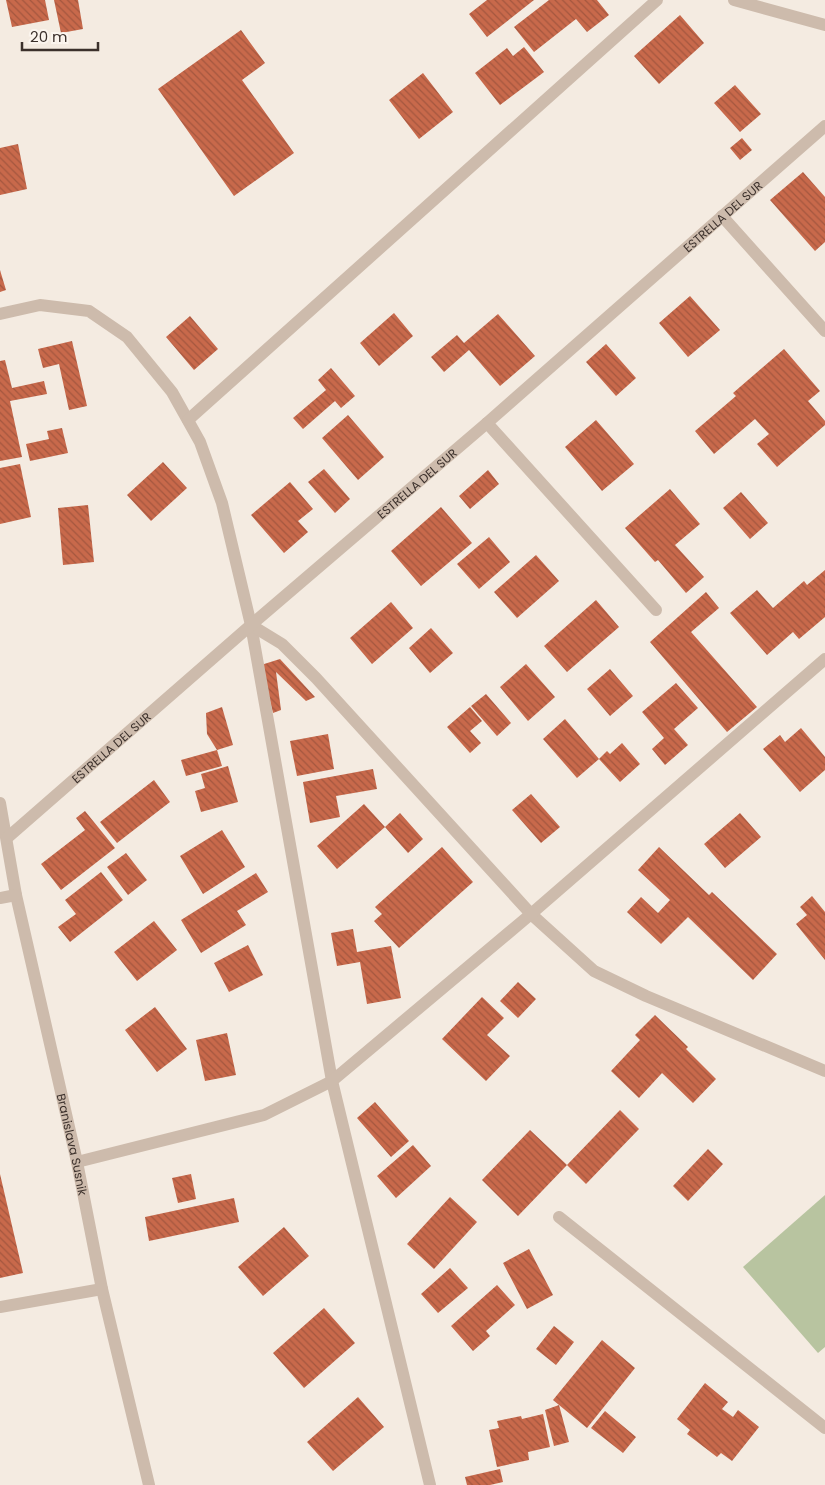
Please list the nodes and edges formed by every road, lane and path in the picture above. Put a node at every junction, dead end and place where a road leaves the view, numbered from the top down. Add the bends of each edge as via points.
1 (657, 0) edge
2 (734, 0) edge
3 (825, 25) edge
4 (825, 126) edge
5 (722, 216) junction
6 (0, 314) edge
7 (825, 331) edge
8 (188, 420) junction
9 (487, 423) junction
10 (656, 610) dead end
11 (251, 625) junction
12 (825, 659) edge
13 (0, 803) edge
14 (7, 838) junction
15 (16, 895) junction
16 (0, 898) edge
17 (531, 914) junction
18 (825, 1071) edge
19 (332, 1081) junction
20 (77, 1162) junction
21 (559, 1217) dead end
22 (102, 1290) junction
23 (0, 1307) edge
24 (825, 1428) edge
25 (149, 1485) edge
26 (430, 1485) edge

1 - 8 street
2 - 3 street
4 - 5 street, ESTRELLA DEL SUR
5 - 7 street
5 - 9 street, ESTRELLA DEL SUR
6 - 8 street via 40,305 89,311 127,337 172,392
8 - 11 street via 200,442 222,503
9 - 10 street
9 - 11 street, ESTRELLA DEL SUR
11 - 14 street, ESTRELLA DEL SUR
11 - 17 street via 282,644 309,671
11 - 19 street
12 - 17 street
13 - 14 street, Branislava Susnik
14 - 15 street, Branislava Susnik
15 - 16 street
15 - 20 street, Branislava Susnik
17 - 18 street via 594,970 646,996
17 - 19 street
19 - 20 street via 264,1115
19 - 26 street
20 - 22 street, Branislava Susnik
21 - 24 street
22 - 23 street
22 - 25 street, Branislava Susnik

